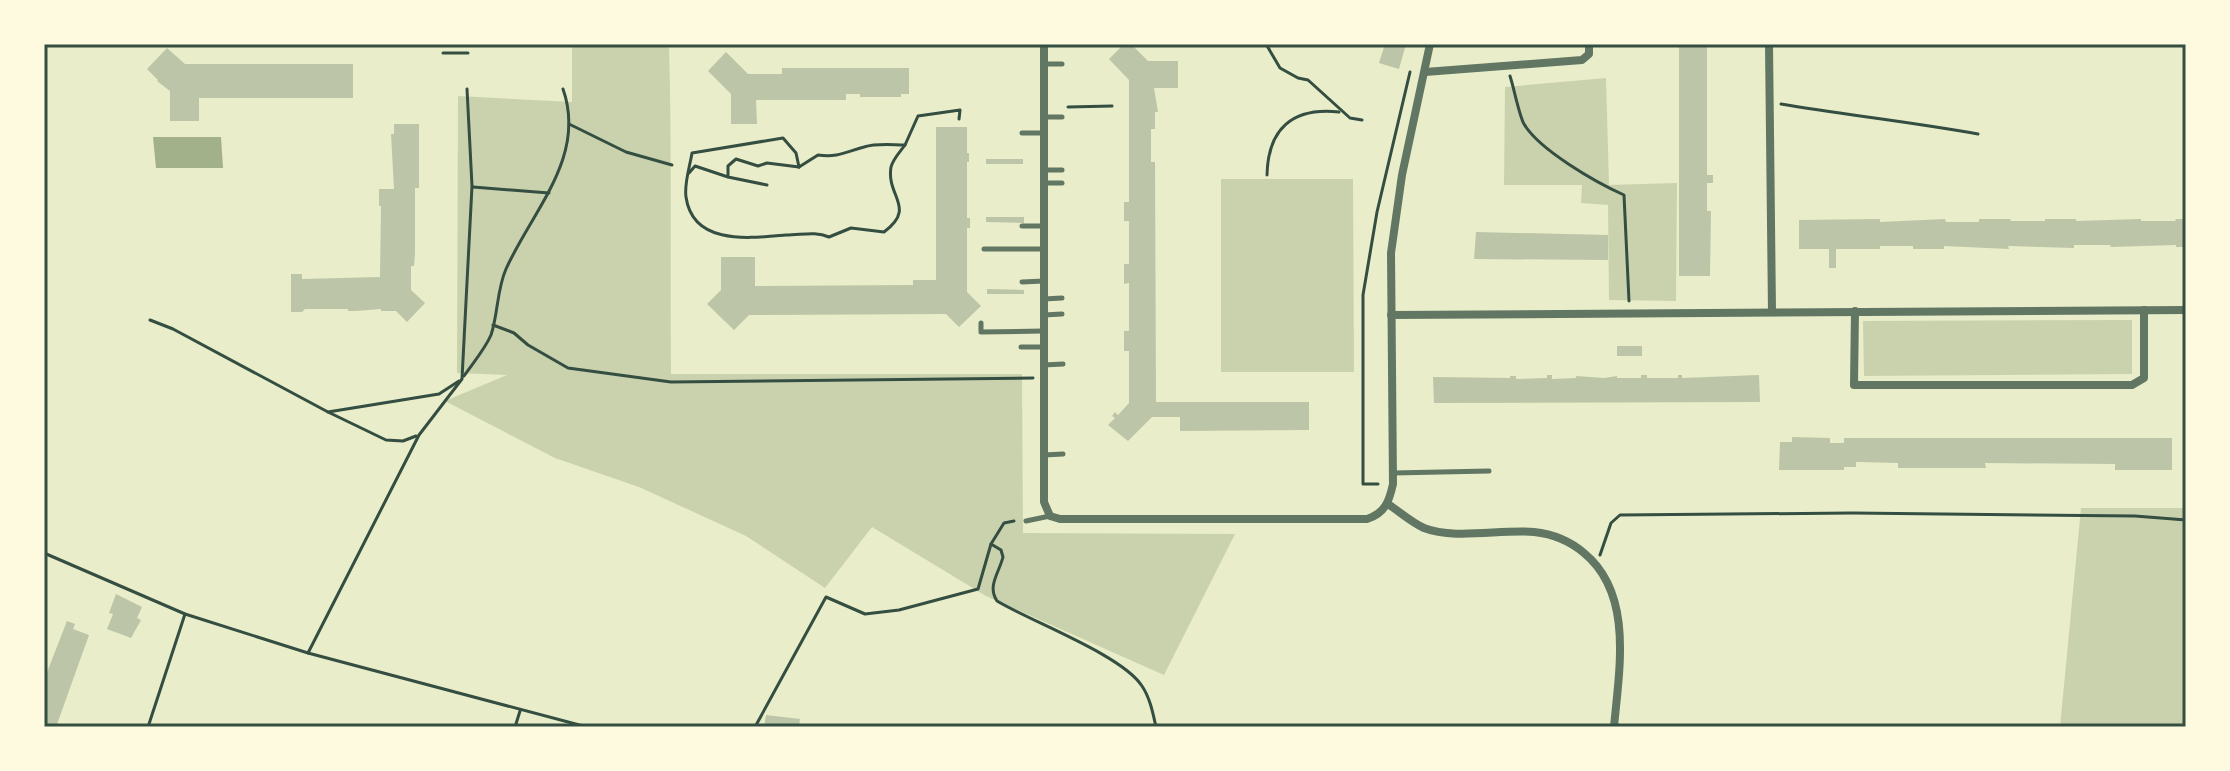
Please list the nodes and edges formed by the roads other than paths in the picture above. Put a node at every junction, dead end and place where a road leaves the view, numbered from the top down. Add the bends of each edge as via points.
1 (1044, 44) edge
2 (1430, 44) edge
3 (1589, 44) edge
4 (1769, 44) edge
5 (1044, 64) junction
6 (1062, 64) dead end
7 (1425, 72) junction
8 (1044, 117) junction
9 (1062, 117) dead end
10 (1022, 133) dead end
11 (1044, 133) junction
12 (1044, 170) junction
13 (1062, 170) dead end
14 (1044, 183) junction
15 (1062, 183) dead end
16 (1022, 226) dead end
17 (1044, 226) junction
18 (984, 249) dead end
19 (1044, 249) junction
20 (1044, 281) junction
21 (1022, 282) dead end
22 (1062, 298) dead end
23 (1044, 299) junction
24 (2144, 310) junction
25 (2186, 310) edge
26 (1855, 311) junction
27 (1772, 312) junction
28 (1062, 314) dead end
29 (1044, 315) junction
30 (1391, 315) junction
31 (981, 323) dead end
32 (1044, 331) junction
33 (1021, 347) dead end
34 (1044, 347) junction
35 (1063, 364) dead end
36 (1044, 365) junction
37 (1063, 454) dead end
38 (1044, 455) junction
39 (1489, 471) dead end
40 (1393, 473) junction
41 (1388, 504) junction
42 (1050, 516) junction
43 (1026, 521) road end
44 (1614, 727) edge

1 - 5 street
2 - 7 street
3 - 7 street via 1589,54 1582,60
4 - 27 street
5 - 6 lane
5 - 8 street
7 - 30 street via 1391,253
8 - 9 lane
8 - 11 street
10 - 11 lane
11 - 12 street
12 - 13 lane
12 - 14 street
14 - 15 lane
14 - 17 street
16 - 17 lane
17 - 19 street
18 - 19 lane
19 - 20 street
20 - 21 lane
20 - 23 street
22 - 23 lane
23 - 29 street
24 - 25 street
24 - 26 street
24 - 26 street via 2144,378 2132,385 1854,385
26 - 27 street
27 - 30 street
28 - 29 lane
29 - 32 street
30 - 40 street
31 - 32 lane via 981,332
32 - 34 street
33 - 34 lane
34 - 36 street
35 - 36 lane
36 - 38 street
37 - 38 lane
38 - 42 street via 1044,502
39 - 40 lane
40 - 41 street
41 - 42 street via 1367,519
41 - 44 street via 1435,530 1555,535 1595,563 1613,590 1619,619
42 - 43 lane

